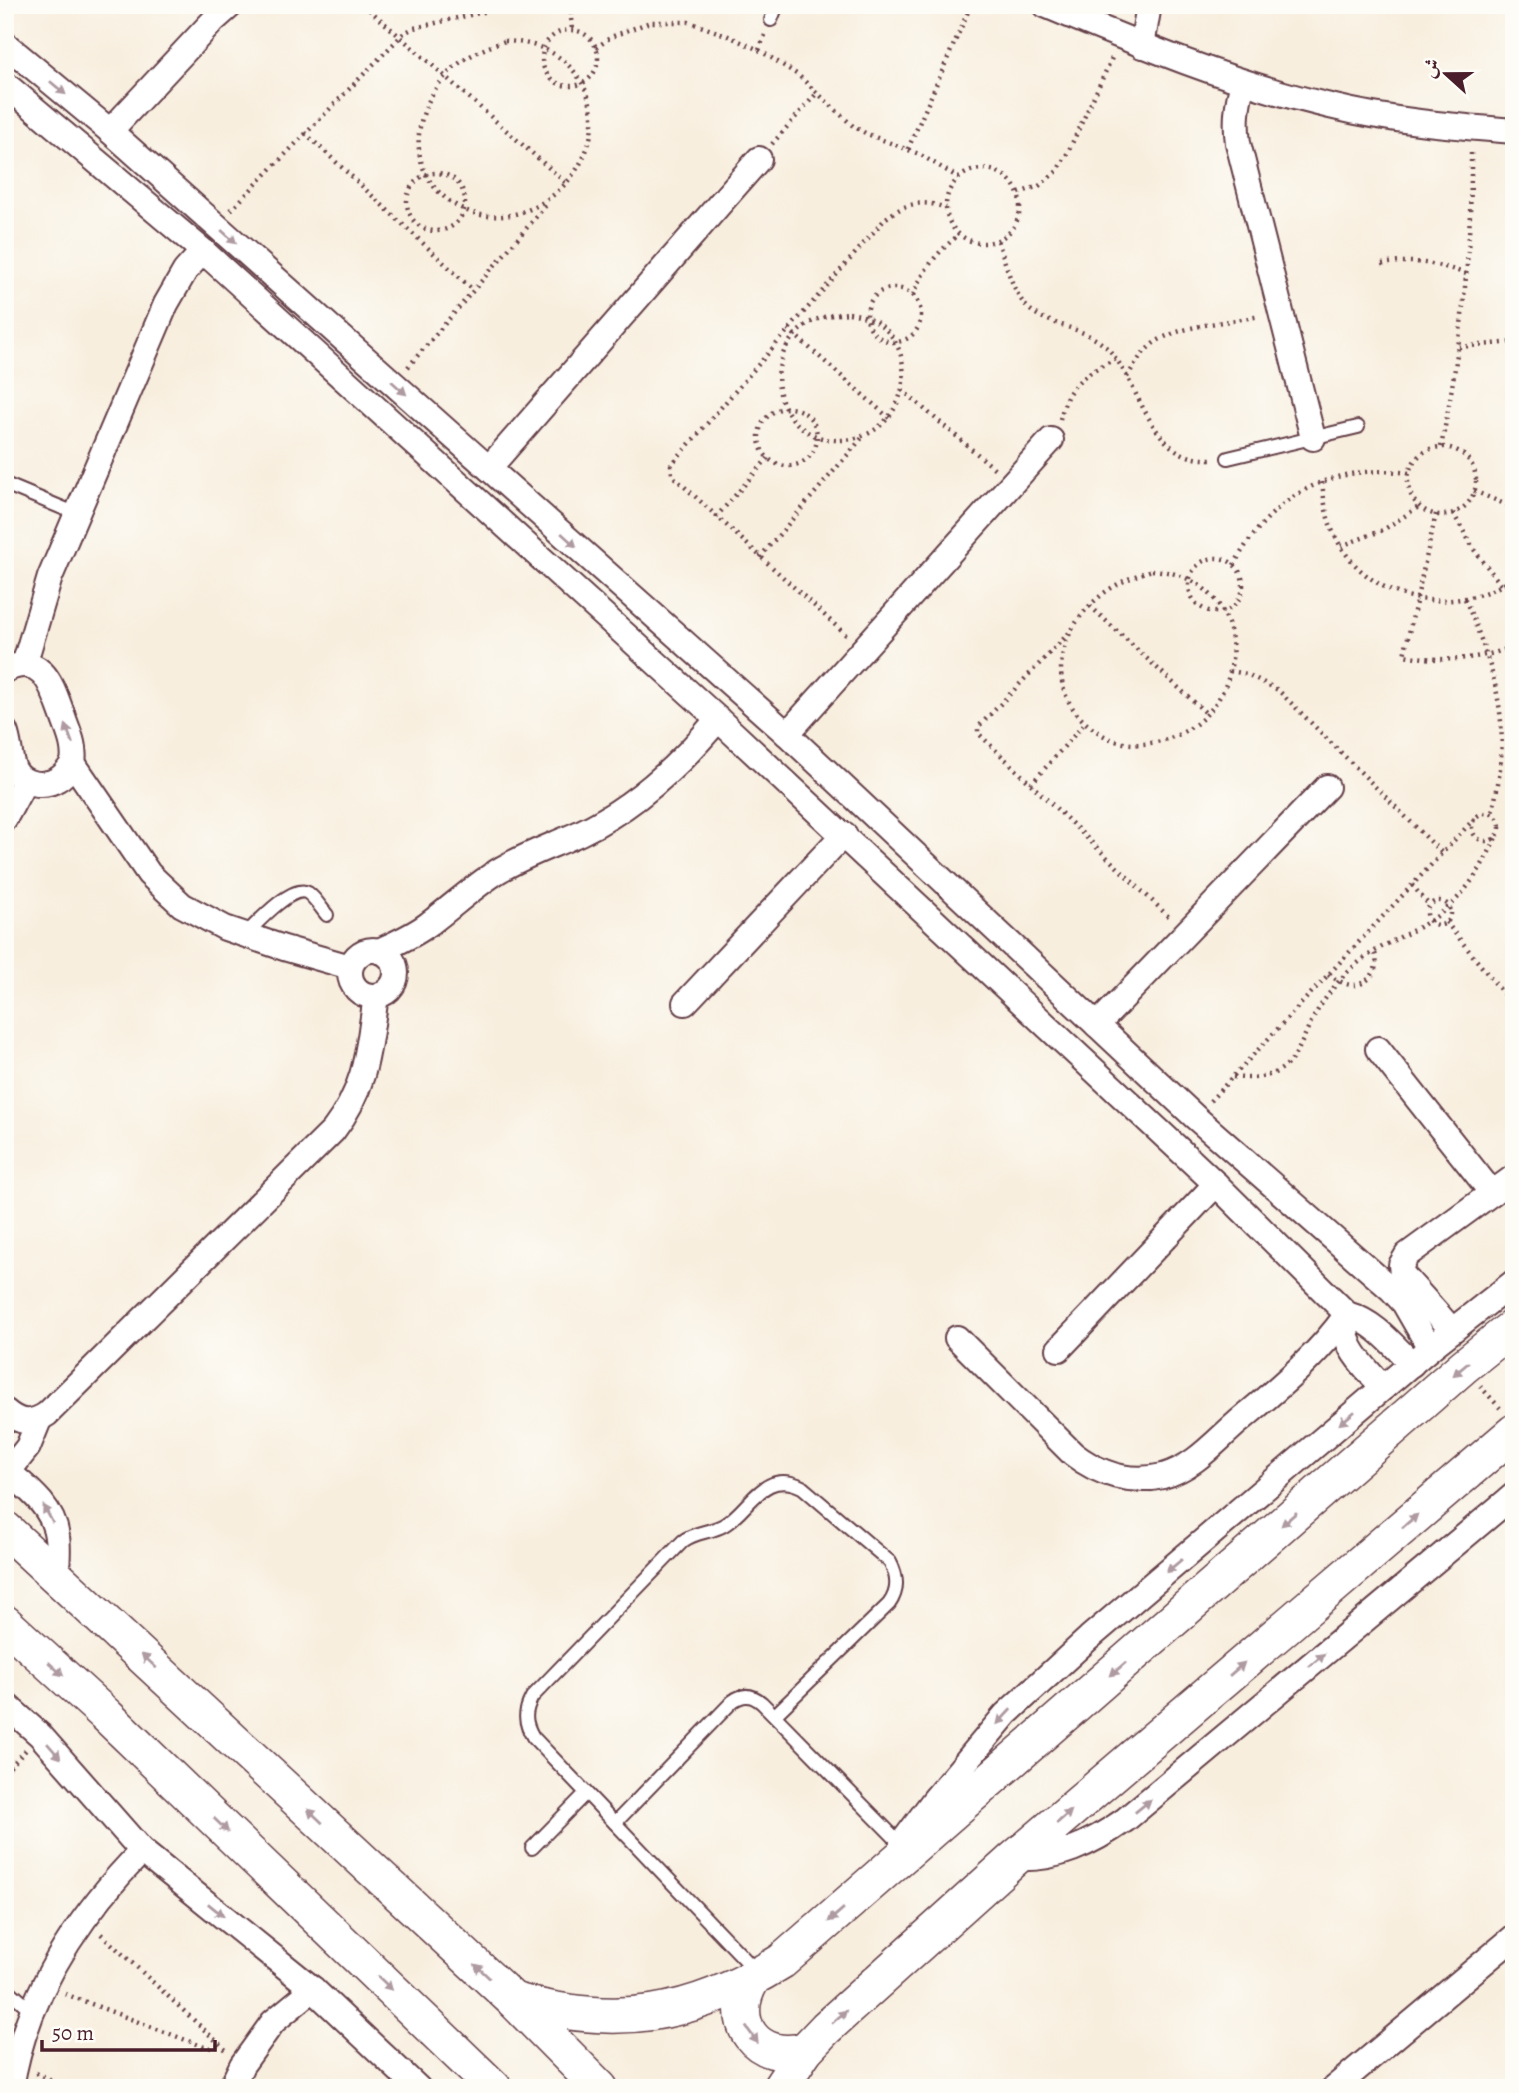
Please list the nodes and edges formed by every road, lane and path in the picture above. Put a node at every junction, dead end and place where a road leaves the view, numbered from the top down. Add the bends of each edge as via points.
1 (231, 5) edge
2 (364, 5) edge
3 (514, 5) edge
4 (570, 5) edge
5 (777, 5) edge
6 (971, 5) edge
7 (1045, 5) edge
8 (1149, 5) edge
9 (771, 20) dead end
10 (572, 30) junction
11 (400, 37) junction
12 (1132, 41) junction
13 (5, 44) edge
14 (543, 48) junction
15 (596, 48) junction
16 (445, 76) junction
17 (582, 83) junction
18 (1243, 83) junction
19 (5, 84) edge
20 (818, 92) junction
21 (1471, 127) junction
22 (110, 131) junction
23 (1514, 131) edge
24 (305, 134) junction
25 (908, 149) junction
26 (759, 159) joint
27 (426, 175) junction
28 (959, 178) junction
29 (566, 183) junction
30 (557, 192) junction
31 (1018, 193) junction
32 (946, 208) junction
33 (463, 209) junction
34 (216, 225) junction
35 (960, 235) junction
36 (998, 241) junction
37 (204, 251) junction
38 (1382, 264) dead end
39 (1466, 274) junction
40 (473, 290) junction
41 (913, 295) junction
42 (1281, 312) junction
43 (866, 316) junction
44 (788, 329) junction
45 (795, 335) junction
46 (1514, 342) edge
47 (897, 343) junction
48 (1459, 347) junction
49 (1116, 359) junction
50 (1126, 377) junction
51 (393, 383) junction
52 (902, 390) junction
53 (785, 408) junction
54 (888, 418) junction
55 (1358, 427) dead end
56 (863, 436) junction
57 (817, 437) junction
58 (1313, 438) junction
59 (1051, 440) joint
60 (1441, 447) junction
61 (768, 458) junction
62 (1228, 458) joint
63 (489, 468) junction
64 (1409, 473) junction
65 (1322, 482) junction
66 (1012, 483) junction
67 (5, 484) edge
68 (1474, 491) junction
69 (1420, 506) junction
70 (1514, 508) edge
71 (1453, 513) junction
72 (77, 514) junction
73 (1436, 514) junction
74 (716, 517) junction
75 (1341, 546) junction
76 (760, 557) junction
77 (1234, 565) junction
78 (1514, 578) edge
79 (1189, 579) junction
80 (1502, 586) junction
81 (1416, 599) junction
82 (1465, 599) junction
83 (1090, 606) junction
84 (1223, 611) junction
85 (1073, 629) junction
86 (1514, 646) edge
87 (862, 650) junction
88 (1488, 654) junction
89 (15, 667) edge
90 (1230, 671) junction
91 (1207, 714) junction
92 (718, 719) junction
93 (1085, 723) junction
94 (5, 731) edge
95 (787, 734) junction
96 (73, 763) junction
97 (25, 780) junction
98 (1031, 784) junction
99 (1327, 787) dead end
100 (1492, 813) junction
101 (5, 818) edge
102 (1475, 818) junction
103 (844, 834) junction
104 (1497, 835) junction
105 (1442, 853) junction
106 (1412, 885) junction
107 (1429, 905) junction
108 (1449, 906) junction
109 (327, 915) dead end
110 (1429, 921) junction
111 (1447, 922) junction
112 (430, 924) junction
113 (1186, 933) junction
114 (244, 935) junction
115 (1374, 950) junction
116 (379, 951) junction
117 (350, 967) junction
118 (1328, 975) junction
119 (395, 979) junction
120 (1339, 981) junction
121 (376, 996) junction
122 (685, 1003) dead end
123 (1514, 1007) edge
124 (1097, 1025) junction
125 (1378, 1049) dead end
126 (1232, 1077) junction
127 (1195, 1117) junction
128 (1514, 1177) edge
129 (1216, 1184) junction
130 (1492, 1193) junction
131 (1514, 1282) edge
132 (1348, 1314) junction
133 (1514, 1326) edge
134 (1452, 1330) junction
135 (957, 1338) dead end
136 (1059, 1349) dead end
137 (1421, 1356) junction
138 (1464, 1366) junction
139 (1383, 1388) junction
140 (8, 1418) edge
141 (38, 1420) junction
142 (1510, 1424) edge
143 (7, 1470) edge
144 (1510, 1503) edge
145 (5, 1529) edge
146 (57, 1576) junction
147 (5, 1623) edge
148 (5, 1704) edge
149 (775, 1716) junction
150 (586, 1793) junction
151 (615, 1823) junction
152 (901, 1844) junction
153 (532, 1849) dead end
154 (142, 1851) junction
155 (1015, 1858) junction
156 (868, 1888) junction
157 (83, 1917) junction
158 (1514, 1937) edge
159 (756, 1977) junction
160 (44, 1986) junction
161 (5, 1987) edge
162 (313, 1989) junction
163 (513, 2000) junction
164 (32, 2011) junction
165 (221, 2046) junction
166 (805, 2050) junction
167 (13, 2058) edge
168 (242, 2065) junction
169 (71, 2088) edge
170 (231, 2088) edge
171 (418, 2088) edge
172 (494, 2088) edge
173 (600, 2088) edge
174 (780, 2088) edge
175 (804, 2088) edge
176 (1334, 2088) edge

1 - 22 street
2 - 11 path
3 - 11 path via 414,28
4 - 10 path
5 - 9 lane
6 - 25 path
7 - 12 street
8 - 12 street
10 - 14 path via 558,33
10 - 15 path via 587,36
11 - 16 path
11 - 24 path
12 - 18 street
12 - 31 path via 1056,172 1039,186
13 -> 22 street
14 - 16 path via 505,41 471,55
14 - 17 path via 566,63
14 - 17 path via 542,65 551,79 566,86
15 - 17 path via 594,72
15 - 20 path via 650,22 689,22 759,50
16 - 27 path via 419,126 419,152
16 - 29 path
17 - 29 path via 591,105 591,138
18 - 21 street via 1331,107
18 - 42 street via 1237,102 1238,143
19 - 37 street
20 - 25 path via 853,126
20 - 26 path
21 - 23 street
21 - 39 path
22 - 34 street
24 - 34 path
24 - 40 path
25 - 28 path
26 - 63 street
27 - 33 path via 449,202
27 - 33 path via 451,177 463,192
27 - 33 path via 409,192 409,212 414,220 430,231 441,231 458,221
28 - 31 path via 988,169 1006,177
28 - 32 path via 949,191
29 - 30 path
30 - 33 path via 542,204 496,218
30 - 40 path
31 - 36 path via 1018,220
32 - 35 path
32 - 44 path via 914,202 898,208
34 -> 51 street
35 - 36 path via 978,243
35 - 41 path via 936,255
36 - 49 path via 1011,279 1032,312 1094,337
37 - 72 street via 185,271 166,304
37 - 92 street
38 - 39 path via 1425,261
39 - 48 path
40 - 51 path
41 - 43 path via 899,288 883,290 871,301
41 - 47 path via 921,320 913,335
42 - 50 path via 1175,333 1155,343
42 - 58 street
43 - 45 path via 849,313 820,318
43 - 47 path via 884,326
43 - 47 path via 876,336
44 - 45 path
44 - 74 path via 671,465 675,478
45 - 53 path via 780,360 778,390
45 - 54 path
46 - 48 path
47 - 52 path via 904,374
48 - 60 path
49 - 50 path
49 - 59 path via 1080,380 1067,397
50 - 62 path via 1166,442 1184,454 1206,460
51 -> 63 street
52 - 54 path
52 - 66 path
53 - 57 path
53 - 57 path via 807,415
53 - 61 path via 762,423 759,441
54 - 56 path
55 - 58 lane
56 - 57 path via 833,441
56 - 76 path
57 - 61 path via 812,453 799,464 782,466
58 - 62 lane
59 - 66 street
60 - 64 path via 1424,452
60 - 68 path via 1466,457 1475,473
61 - 74 path
63 -> 95 street
64 - 65 path via 1365,471
64 - 69 path via 1410,491
65 - 75 path via 1325,509
65 - 77 path via 1299,493 1261,523
66 - 87 street
67 - 72 lane
68 - 70 path
68 - 71 path via 1466,505
69 - 73 path
69 - 75 path via 1382,530
71 - 73 path
71 - 80 path
72 - 89 street
73 - 81 path
74 - 76 path
75 - 81 path via 1368,576
76 - 87 path
77 - 79 path via 1208,558 1193,569
77 - 84 path via 1243,582 1242,591
78 - 80 path
79 - 83 path via 1152,570 1118,584
79 - 84 path
79 - 84 path via 1196,604
80 - 82 path
81 - 82 path
81 - 88 path via 1404,655 1454,660
82 - 88 path
83 - 85 path
83 - 91 path
84 - 90 path via 1233,645
85 - 93 path via 1059,669 1069,703
85 - 98 path via 978,727 981,738
86 - 88 path
87 - 95 street
88 - 100 path via 1502,734
96 -> 89 street via 73,745 49,680 39,669
90 - 91 path via 1218,701
90 - 105 path via 1278,690
91 - 93 path via 1180,735 1141,746 1107,738
92 - 103 street
92 - 112 street via 645,793 590,828 499,871
93 - 98 path
94 - 97 street via 13,767
95 - 124 street
96 - 97 street via 50,783
96 - 114 street via 164,890 206,919
97 - 101 street
98 - 113 path
99 - 113 street
100 - 102 path
100 - 104 path via 1500,823
102 - 104 path via 1472,830 1480,840
102 - 105 path
103 - 122 street
103 - 129 street
104 - 108 path via 1476,877
105 - 106 path
106 - 107 path
106 - 118 path
107 - 108 path via 1440,900
107 - 110 path
108 - 110 path
108 - 111 path
109 - 114 lane via 308,893 298,891
110 - 111 path
110 - 115 path
111 - 123 path
112 - 116 street
112 - 119 street
113 - 124 street
114 - 117 street
115 - 120 path
115 - 120 path via 1376,969 1366,982
116 - 117 street via 361,953
116 - 119 street via 392,961
117 - 121 street via 353,985 367,996
118 - 120 path
118 - 126 path
119 - 121 street via 385,993
120 - 126 path via 1321,1004 1293,1058 1265,1076
121 - 141 street via 364,1074 334,1131
124 - 127 street
125 - 130 street
126 - 127 path
127 - 137 street via 1392,1290 1414,1319
128 - 130 street
129 - 132 street
129 - 136 street
130 - 134 street via 1407,1255 1401,1265 1402,1274
131 - 134 street
132 - 135 street via 1311,1360 1188,1466 1147,1478 1115,1476 1079,1458
132 - 137 street
132 - 139 street via 1344,1325 1349,1347
133 - 138 main road
134 - 137 street
137 - 139 street
138 - 142 path
138 -> 156 main road
139 -> 152 street via 1006,1714
140 - 141 street
141 - 143 street via 28,1447
155 -> 142 main road
146 -> 143 street via 57,1538 48,1512
155 -> 144 street via 1052,1856 1093,1840 1125,1820
145 - 146 main road
163 -> 146 main road
147 -> 172 main road
148 -> 154 street via 40,1735
149 - 150 lane via 889,1604 896,1588 890,1563 802,1487 787,1482 769,1485 724,1525 696,1532 683,1541 533,1697 525,1717 527,1728
149 - 151 lane via 756,1698 739,1696
149 - 152 lane
150 - 151 lane
150 - 153 lane
151 - 159 lane
152 - 156 street
154 - 157 street
154 -> 162 street
166 -> 155 main road
156 -> 159 main road via 782,1961
157 - 160 street
157 - 165 path
158 - 176 street
159 - 163 main road via 720,1995 652,2013 582,2015
159 -> 166 main road via 742,2003 753,2039 771,2051
160 - 164 street
160 - 165 path via 207,2048
161 - 164 lane
162 - 168 street via 273,2022
162 - 171 street
163 - 173 main road
164 - 167 street
165 - 168 path
166 - 174 main road
166 - 175 street
167 - 169 path
168 - 170 street

